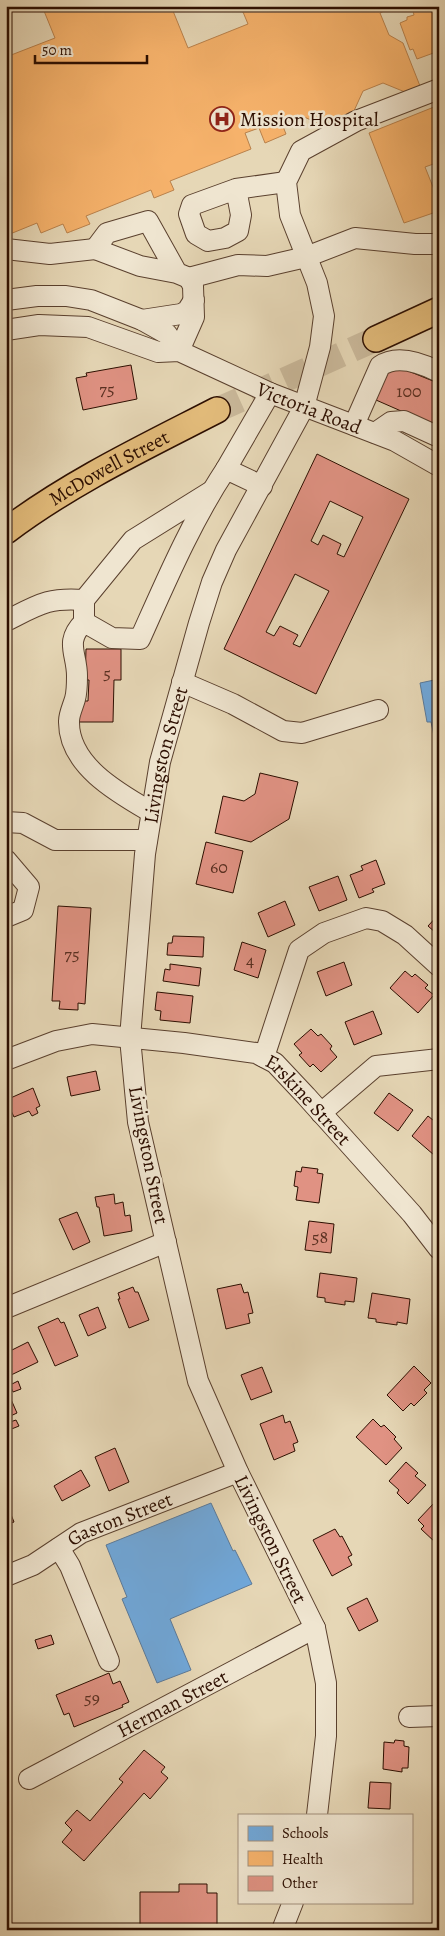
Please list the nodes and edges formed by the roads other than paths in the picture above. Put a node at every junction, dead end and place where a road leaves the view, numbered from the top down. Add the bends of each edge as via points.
1 (439, 89) edge
2 (286, 182) junction
3 (236, 189) dead end
4 (439, 244) edge
5 (95, 249) junction
6 (6, 250) edge
7 (306, 257) junction
8 (183, 276) junction
9 (6, 300) edge
10 (194, 300) junction
11 (439, 310) edge
12 (142, 320) junction
13 (6, 330) edge
14 (376, 339) tunnel mouth
15 (179, 351) junction
16 (438, 371) dead end
17 (270, 393) junction
18 (304, 407) junction
19 (217, 410) tunnel mouth
20 (354, 426) junction
21 (374, 433) junction
22 (439, 436) edge
23 (439, 466) edge
24 (226, 469) junction
25 (262, 486) junction
26 (211, 491) junction
27 (6, 531) edge
28 (84, 600) junction
29 (6, 621) edge
30 (84, 622) junction
31 (182, 682) junction
32 (378, 710) dead end
33 (151, 812) junction
34 (6, 822) edge
35 (147, 840) junction
36 (6, 860) edge
37 (6, 917) edge
38 (439, 966) edge
39 (130, 1038) junction
40 (264, 1057) junction
41 (6, 1060) edge
42 (439, 1060) edge
43 (321, 1113) junction
44 (166, 1242) junction
45 (439, 1249) edge
46 (6, 1308) edge
47 (238, 1472) junction
48 (59, 1548) junction
49 (6, 1576) edge
50 (315, 1628) junction
51 (109, 1661) dead end
52 (439, 1716) edge
53 (409, 1717) dead end
54 (29, 1779) dead end
55 (317, 1814) edge
56 (292, 1904) edge
57 (282, 1930) edge

1 - 2 street via 356,121 301,151
2 - 3 street
2 - 7 street, Livingston Street via 290,215
4 - 7 street via 355,238
5 - 6 street via 50,254
5 - 8 street via 140,266
5 - 8 street via 107,233 148,221
7 - 8 street via 267,266 238,265
7 - 18 street, Livingston Street via 317,283 324,316 320,348
8 - 10 street via 193,286
9 - 12 street, Victoria Road via 66,296 91,300
10 - 12 street via 181,314
10 - 15 street via 194,317
11 - 14 main road
12 - 15 street, Victoria Road via 167,334
13 - 15 street, Victoria Road via 39,324 88,327 158,352
15 - 17 street, Victoria Road
16 - 20 street via 406,361 387,361 380,366
17 - 18 street, Victoria Road
17 - 24 street
18 - 20 street, Victoria Road
18 - 25 street, Livingston Street
19 - 27 main road, McDowell Street via 112,464 39,506
20 - 21 street, Victoria Road
21 - 22 street via 391,422 404,421
21 - 23 street, Victoria Road
24 - 25 street
24 - 26 street
25 - 31 street, Livingston Street via 212,582
26 - 28 street via 133,540
26 - 30 street via 140,639 112,638
28 - 29 street via 63,598 45,602
28 - 30 street
30 - 33 street via 76,630 72,650 77,674 76,697 69,721 75,748 98,776
31 - 32 street via 283,731 302,734
31 - 33 street, Livingston Street via 160,762
33 - 35 street, Livingston Street
34 - 35 street via 23,823 55,840
35 - 39 street, Livingston Street
36 - 37 street via 29,887 23,910
38 - 40 street via 382,921 366,918 324,933 299,950
39 - 40 street, Erskine Street via 222,1047
39 - 41 street, Erskine Street via 92,1034 56,1041
39 - 44 street, Livingston Street via 138,1122
40 - 43 street, Erskine Street via 275,1062
42 - 43 street via 376,1066
43 - 45 street, Erskine Street via 412,1214
44 - 46 street
44 - 47 street, Livingston Street via 198,1381
47 - 48 street, Gaston Street via 81,1533
47 - 50 street, Livingston Street
48 - 49 street, Gaston Street via 33,1565
48 - 51 street via 70,1566
50 - 54 street, Herman Street
50 - 55 street, Livingston Street via 326,1683 326,1736
52 - 53 street
56 - 57 street

